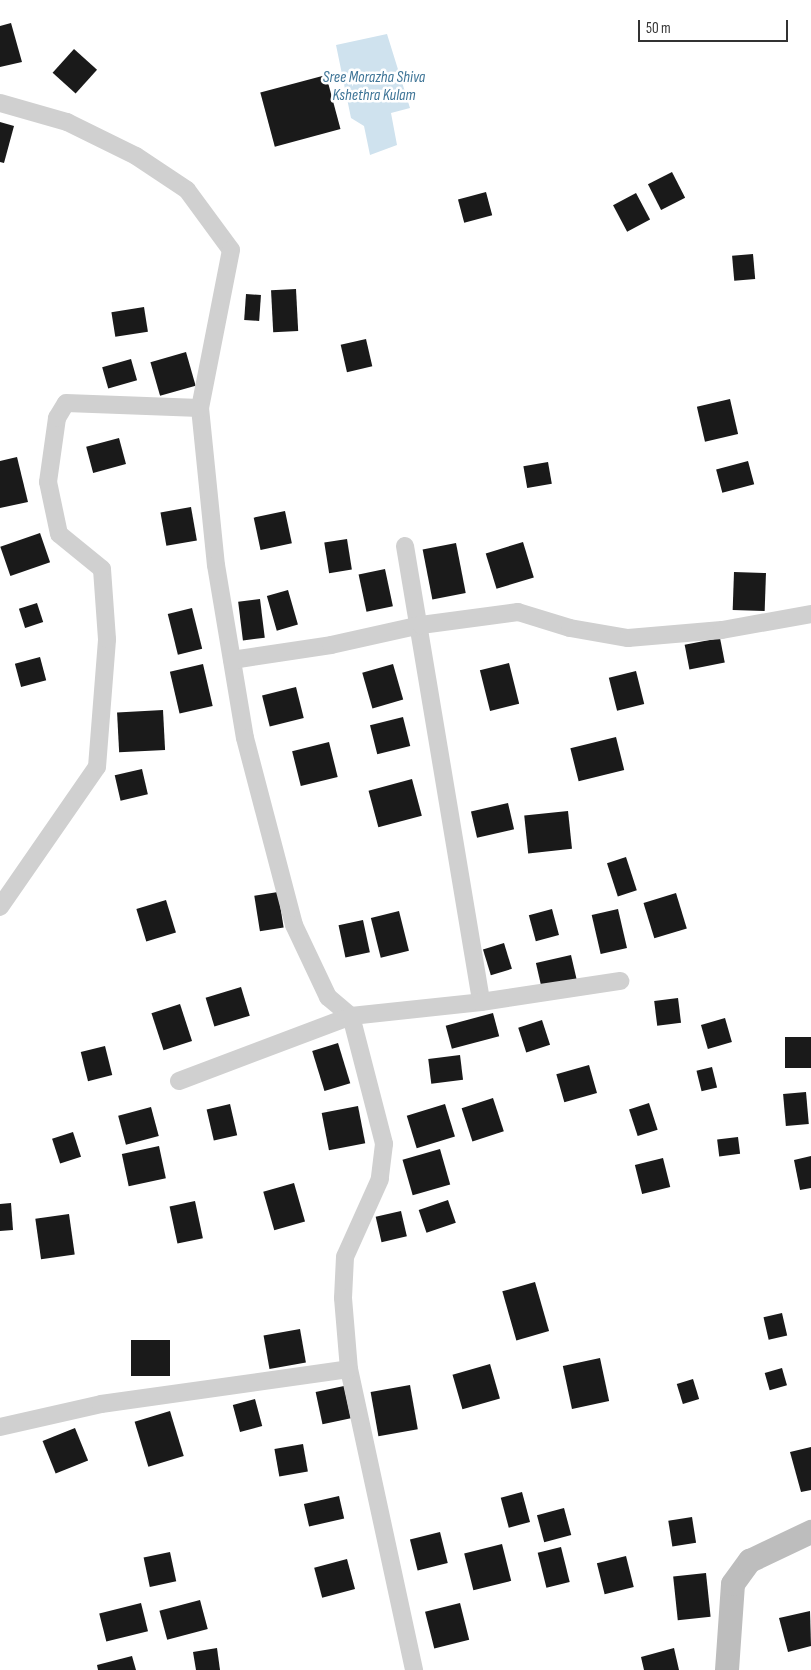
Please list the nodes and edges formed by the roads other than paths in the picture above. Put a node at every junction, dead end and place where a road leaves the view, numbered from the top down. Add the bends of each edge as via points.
1 (0, 104) edge
2 (200, 408) junction
3 (405, 546) dead end
4 (811, 614) edge
5 (421, 625) junction
6 (232, 660) junction
7 (0, 907) edge
8 (620, 981) dead end
9 (482, 1002) junction
10 (351, 1016) junction
11 (179, 1081) dead end
12 (350, 1369) junction
13 (0, 1427) edge
14 (811, 1532) edge
15 (414, 1670) edge
16 (728, 1670) edge

1 - 2 street via 67,122 136,156 187,190 231,250
2 - 6 street via 216,565
2 - 7 street via 66,403 57,418 48,482 59,534 102,569 107,639 97,767
3 - 5 street
4 - 5 street via 722,630 628,638 570,628 518,612
5 - 6 street via 331,645
5 - 9 street
6 - 10 street via 245,738 294,925 328,997
8 - 9 street
9 - 10 street
10 - 11 street
10 - 12 street via 384,1144 380,1179 345,1257 343,1298
12 - 13 street via 101,1404
12 - 15 street
14 - 16 main road via 750,1561 733,1584

